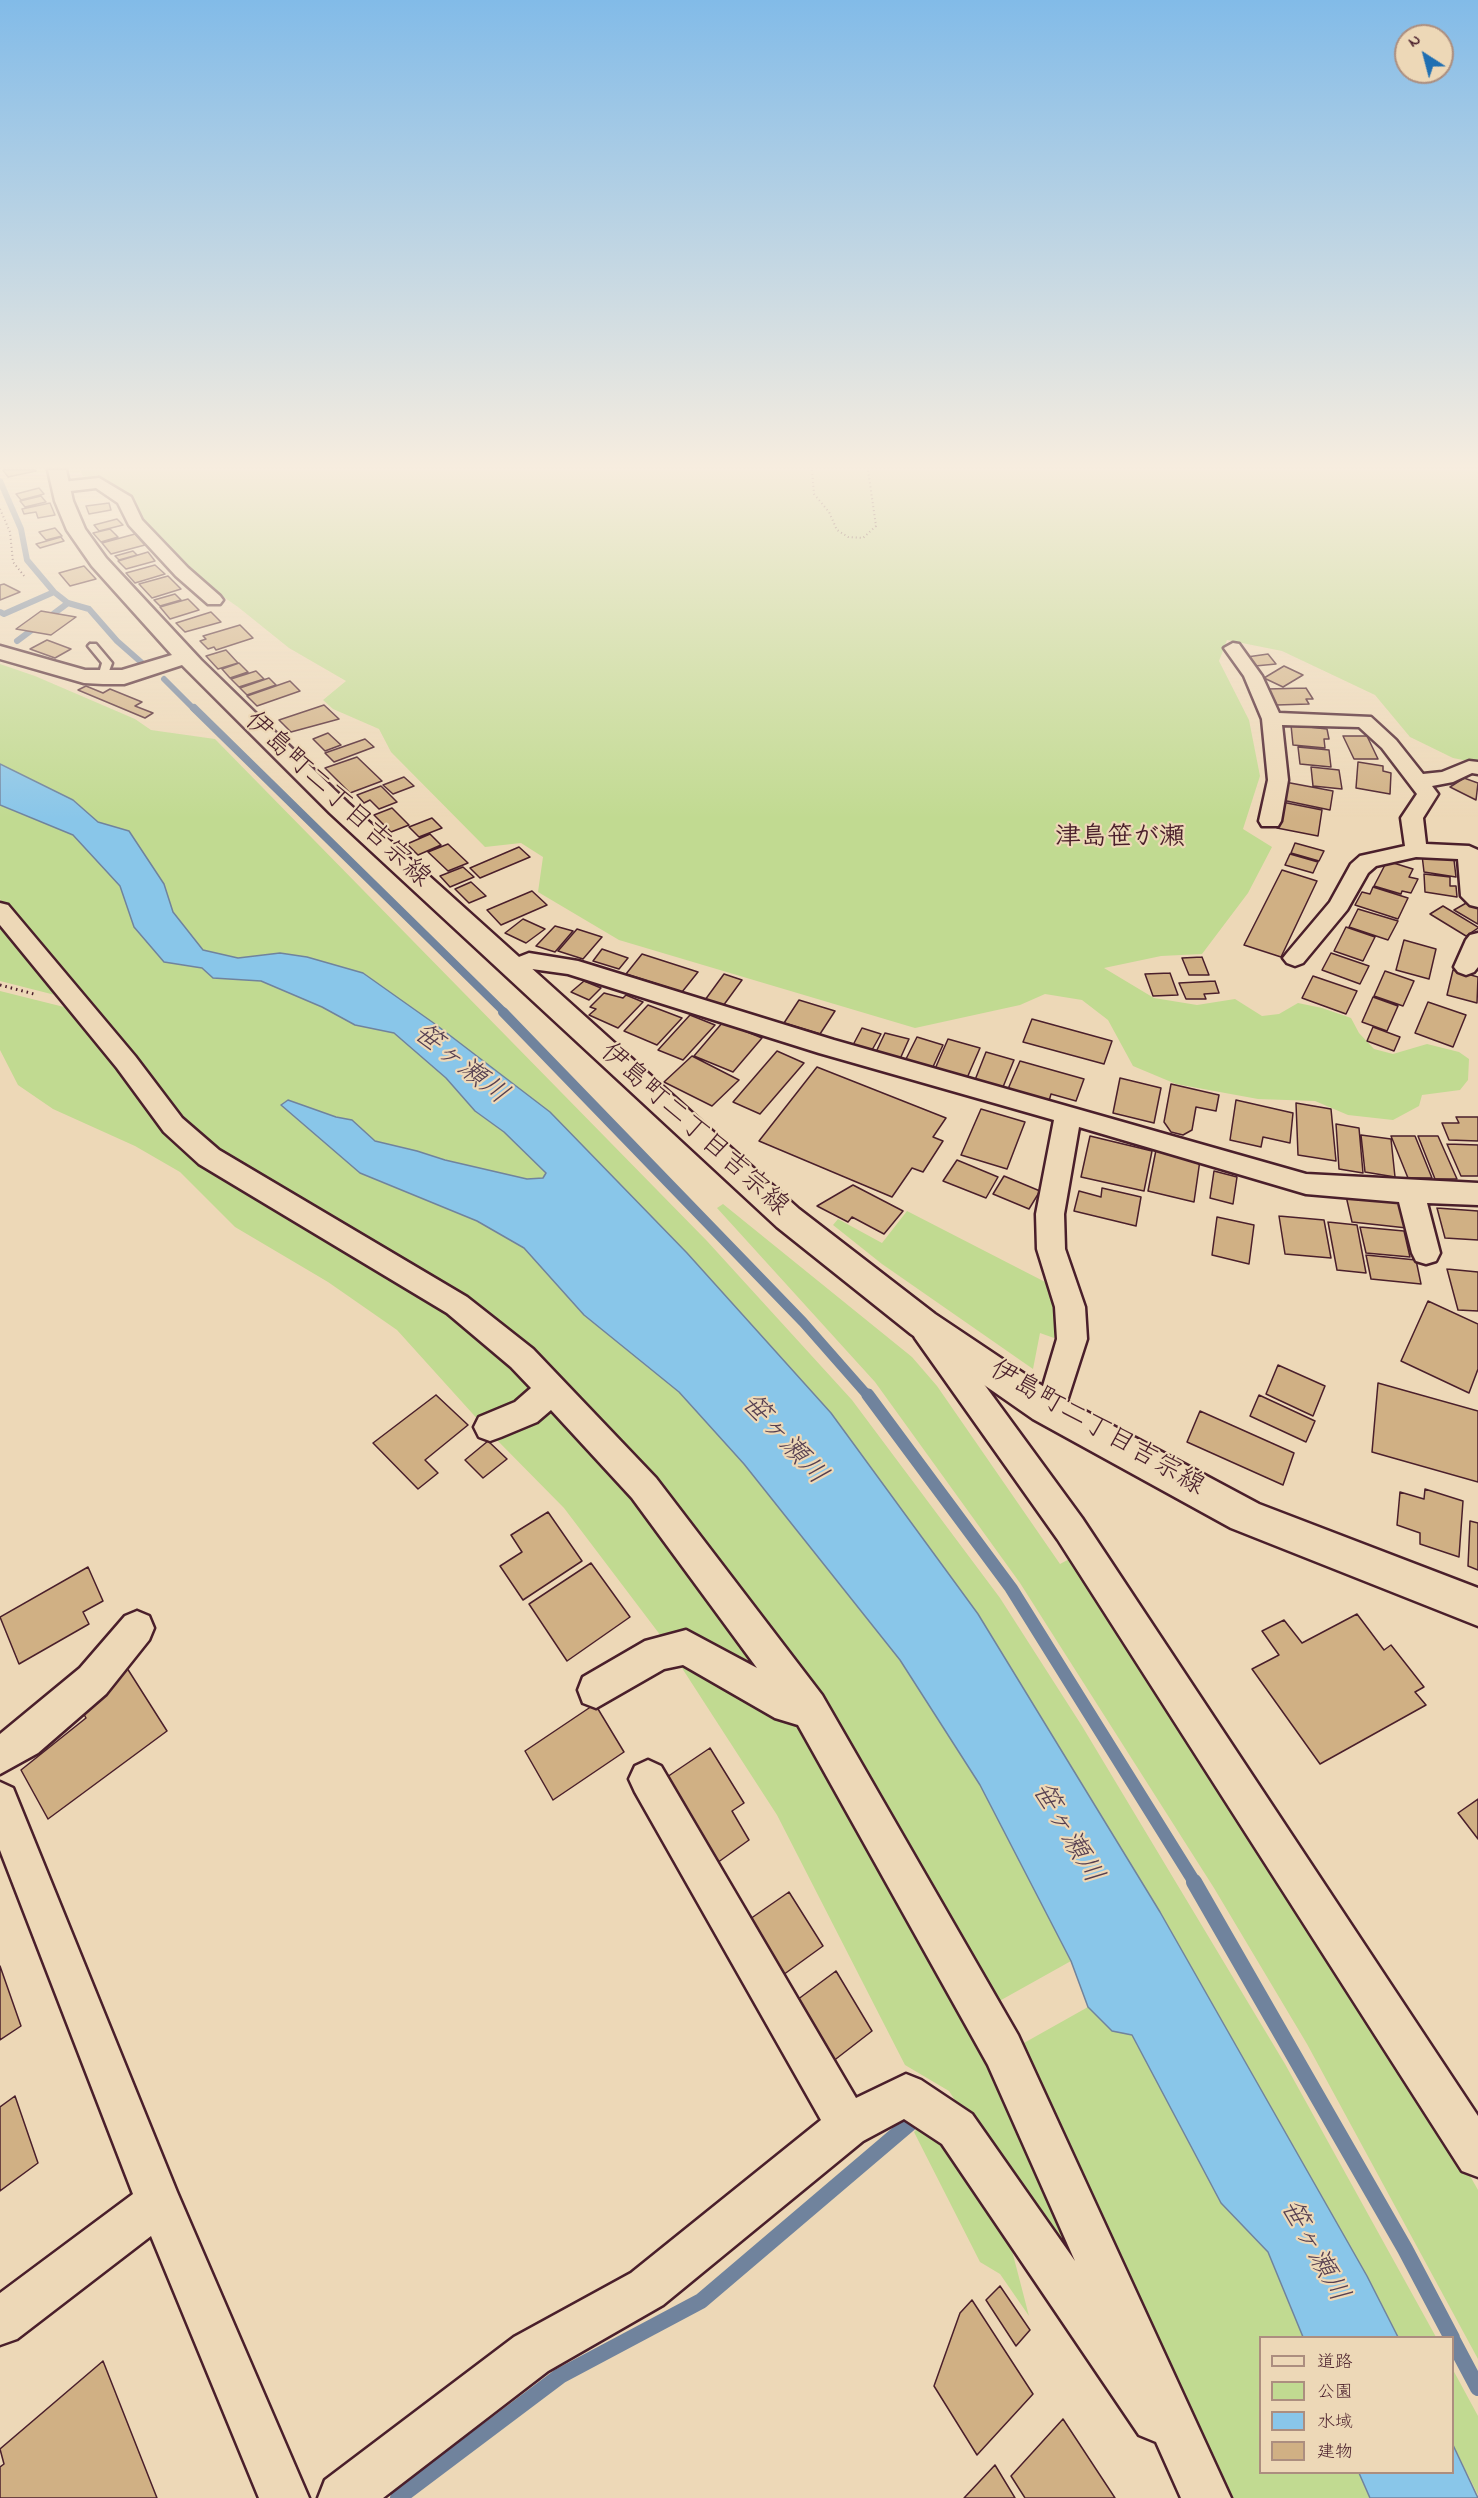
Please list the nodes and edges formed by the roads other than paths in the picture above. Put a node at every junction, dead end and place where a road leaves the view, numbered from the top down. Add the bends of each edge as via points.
1 (122, 587) edge
2 (199, 587) edge
3 (214, 600) dead end
4 (93, 646) dead end
5 (1233, 648) dead end
6 (0, 652) edge
7 (186, 657) junction
8 (103, 677) junction
9 (1272, 719) junction
10 (1478, 768) edge
11 (1418, 781) junction
12 (1270, 821) dead end
13 (1416, 850) junction
14 (1478, 900) edge
15 (0, 910) edge
16 (1478, 940) edge
17 (1295, 958) dead end
18 (1466, 967) dead end
19 (514, 968) junction
20 (1068, 1114) junction
21 (1410, 1192) junction
22 (1478, 1194) edge
23 (1426, 1252) dead end
24 (923, 1324) junction
25 (551, 1390) junction
26 (1046, 1408) junction
27 (490, 1427) dead end
28 (1478, 1606) edge
29 (137, 1628) dead end
30 (596, 1690) dead end
31 (809, 1708) junction
32 (0, 1755) edge
33 (648, 1779) dead end
34 (0, 1801) edge
35 (848, 2126) junction
36 (1478, 2155) edge
37 (159, 2202) junction
38 (0, 2322) edge
39 (1203, 2490) edge
40 (284, 2498) edge
41 (343, 2498) edge

1 - 7 street, 伊島町二丁目吉宗線
2 - 3 street
4 - 8 lane via 107,663
5 - 9 street via 1253,676
6 - 8 street via 84,676
7 - 8 street via 124,676
7 - 19 street, 伊島町二丁目吉宗線 via 339,808
9 - 11 street via 1364,721 1389,744
9 - 12 street via 1278,780
10 - 11 street
11 - 13 street via 1428,794 1413,818
13 - 14 street via 1469,853 1472,896
13 - 17 street via 1368,861 1359,869 1339,905
15 - 25 street via 173,1125 209,1157 457,1305 522,1358
16 - 18 street
19 - 20 street via 529,961 570,966 828,1047
19 - 24 street, 伊島町二丁目吉宗線 via 771,1203
20 - 21 street via 1306,1184
20 - 26 street via 1050,1214 1052,1249 1070,1307 1072,1339 1057,1389
21 - 22 street
21 - 23 street
24 - 26 street, 伊島町二丁目吉宗線
24 - 36 street via 1070,1529
25 - 27 street via 526,1412
25 - 31 street via 644,1488
26 - 28 street, 伊島町二丁目吉宗線 via 1245,1516
29 - 32 street via 93,1681 25,1740
30 - 31 street via 658,1653 686,1647 788,1705
31 - 39 street via 1003,2050
33 - 35 street
34 - 37 street
35 - 39 street via 906,2095 957,2129
35 - 41 street via 647,2289 531,2354
37 - 38 street
37 - 40 street

